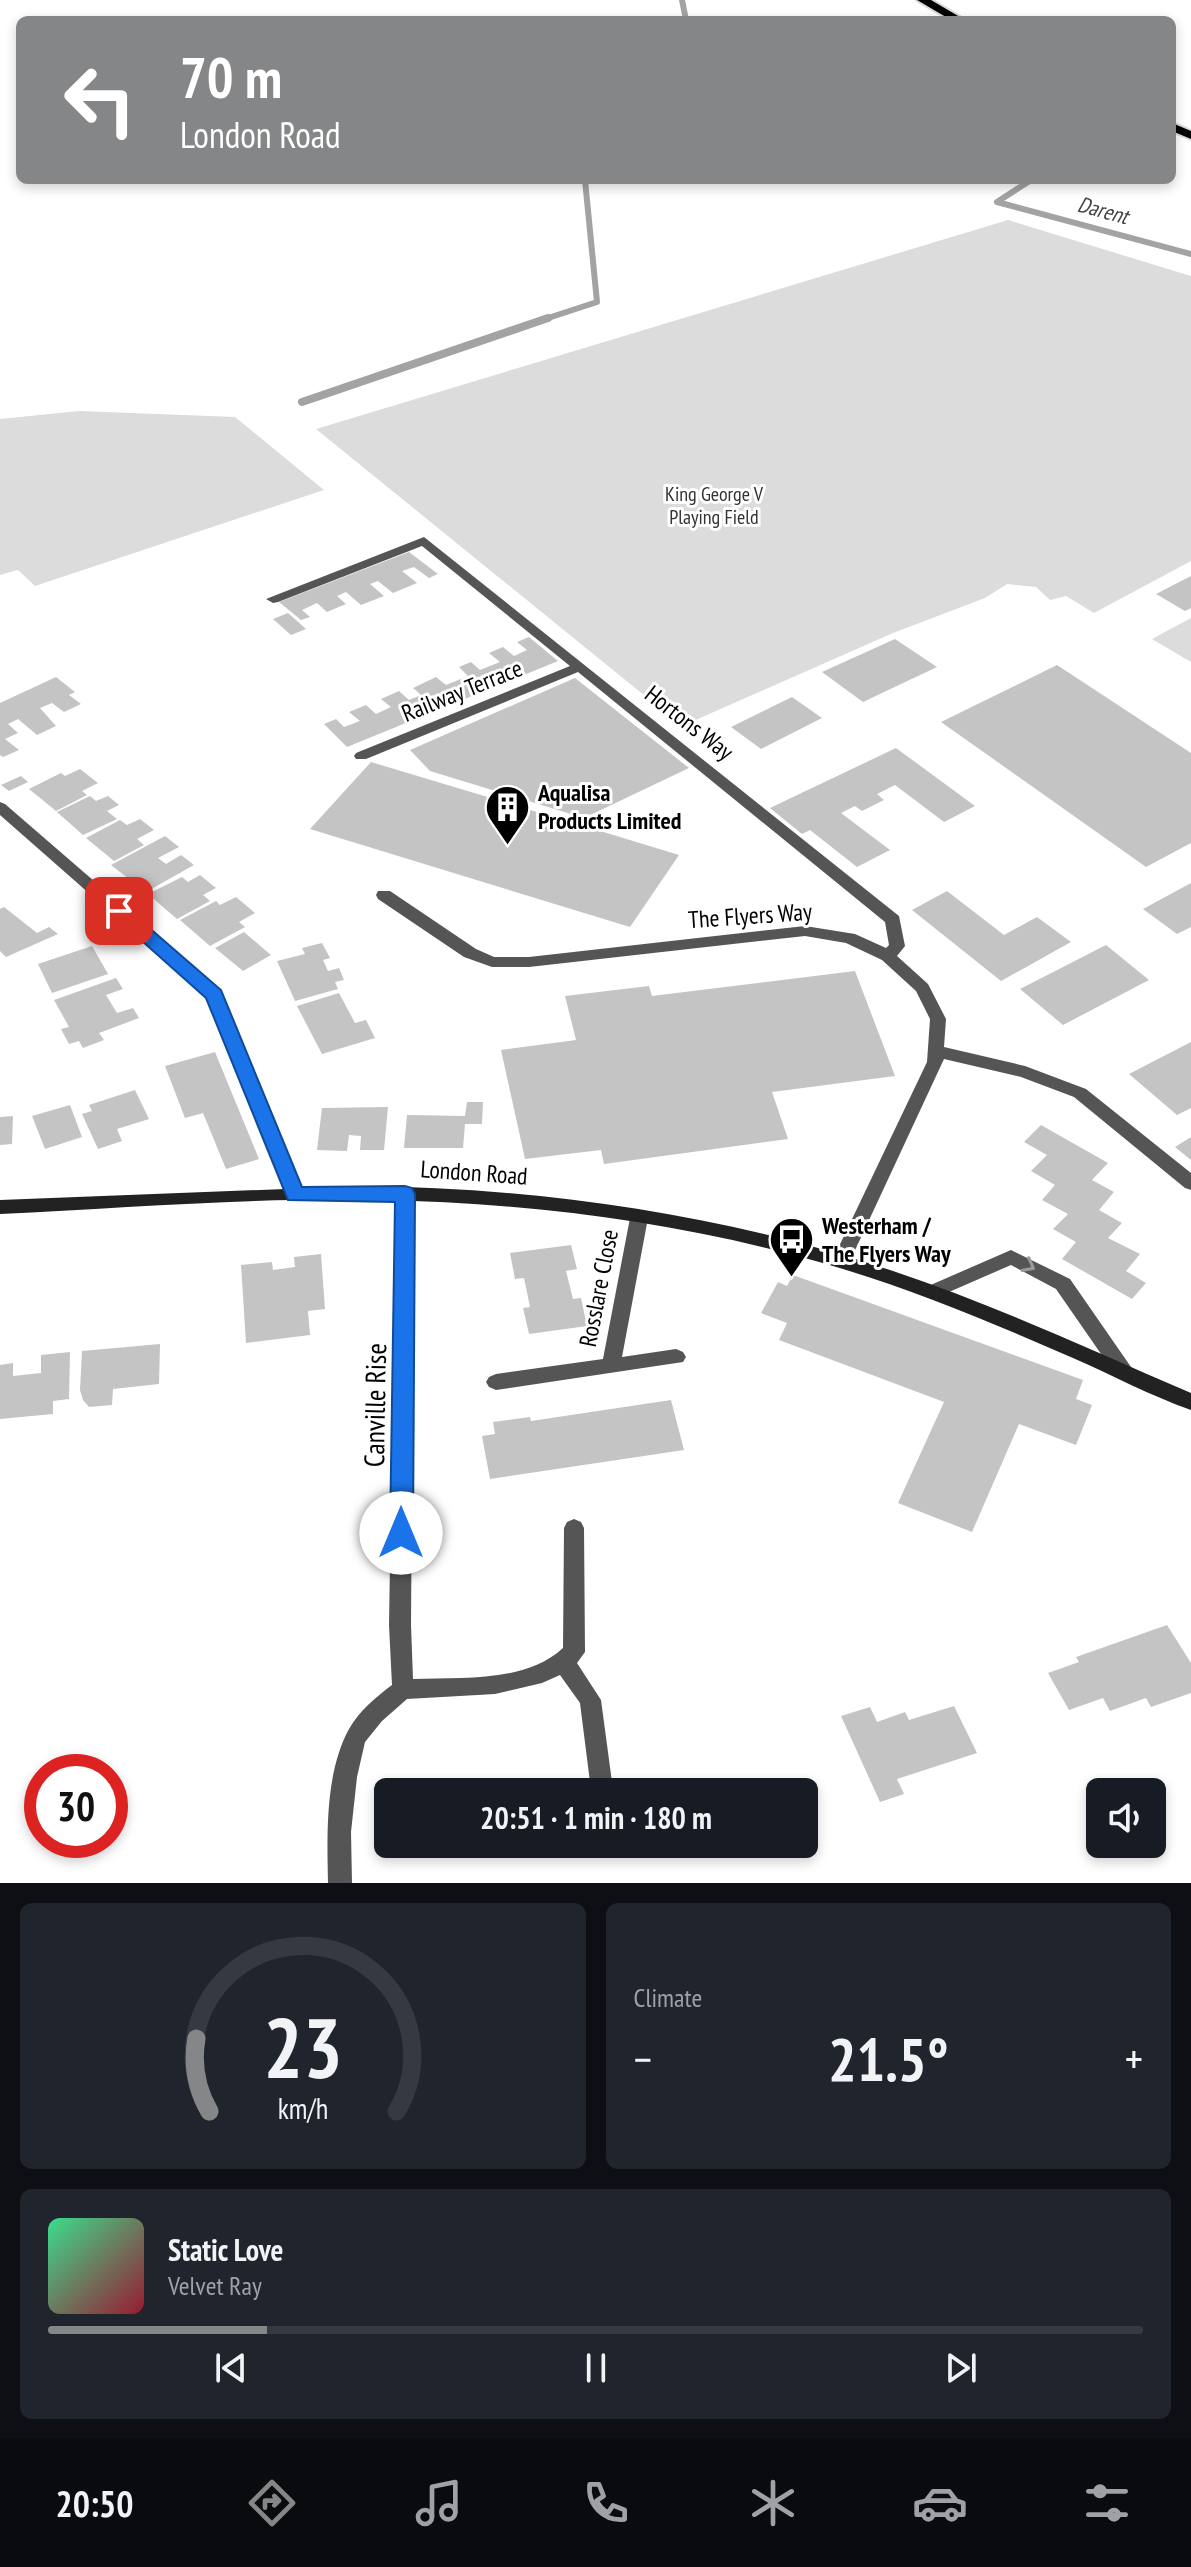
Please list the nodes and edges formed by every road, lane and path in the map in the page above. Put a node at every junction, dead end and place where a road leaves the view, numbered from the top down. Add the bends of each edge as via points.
1 (923, 0) edge
2 (952, 16) edge
3 (273, 599) dead end
4 (579, 667) junction
5 (361, 756) dead end
6 (0, 807) edge
7 (384, 895) dead end
8 (888, 956) junction
9 (936, 1051) junction
10 (1191, 1183) edge
11 (405, 1194) junction
12 (295, 1195) junction
13 (0, 1207) edge
14 (639, 1218) junction
15 (841, 1261) junction
16 (933, 1292) junction
17 (676, 1357) dead end
18 (611, 1367) junction
19 (1124, 1372) junction
20 (496, 1382) dead end
21 (1191, 1402) edge
22 (574, 1528) dead end
23 (565, 1664) junction
24 (403, 1689) junction
25 (600, 1778) edge
26 (340, 1883) edge

1 - 2 main road
3 - 4 street, Hortons Way via 424,541
4 - 5 street, Railway Terrace
4 - 8 street, Hortons Way via 893,920 897,946
6 - 12 street via 214,994
7 - 8 street, The Flyers Way via 492,962 805,931 849,938
8 - 9 street, The Flyers Way via 922,988 933,1009 938,1019
9 - 10 street via 1025,1072 1080,1093
9 - 15 street, The Flyers Way
11 - 12 street, London Road
11 - 14 street, London Road via 543,1204
11 - 24 street, Canville Rise
12 - 13 street, London Road
14 - 15 street, London Road via 739,1235
14 - 18 street, Rosslare Close
15 - 16 street, London Road
16 - 19 street, London Road
16 -> 19 street via 1011,1257 1063,1284
17 - 18 street, Rosslare Close
18 - 20 street, Rosslare Close
19 - 21 street, London Road
22 - 23 street via 574,1652
23 - 24 street via 514,1681
23 - 25 street via 590,1700
24 - 26 street via 382,1705 354,1743 338,1841

